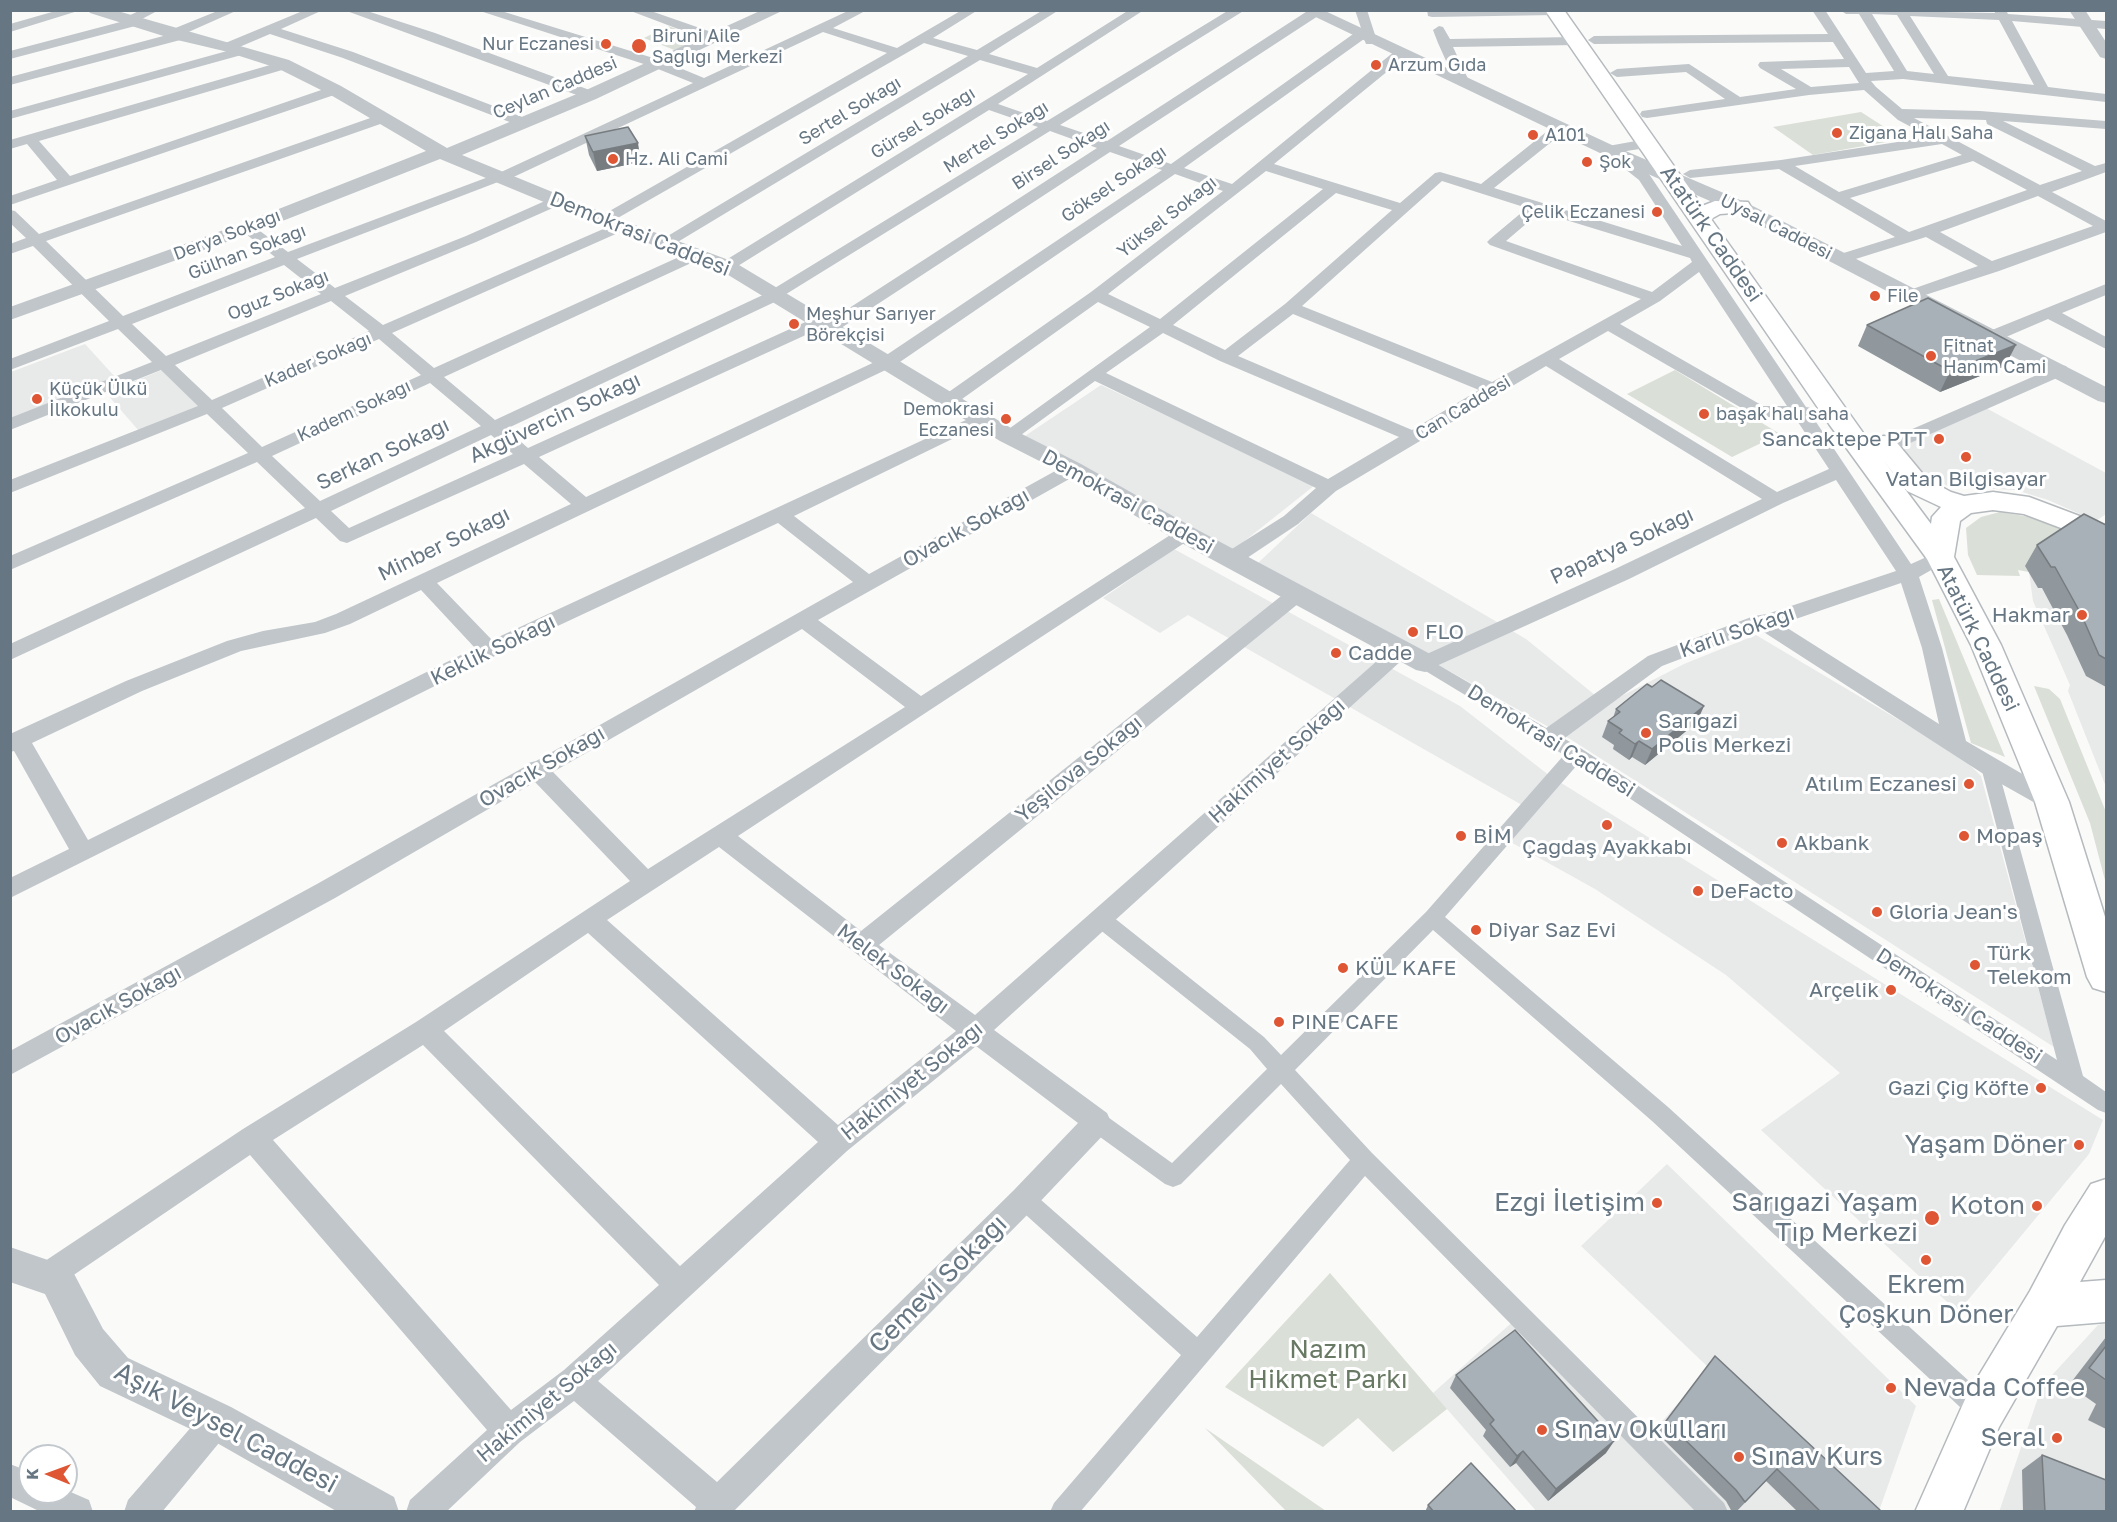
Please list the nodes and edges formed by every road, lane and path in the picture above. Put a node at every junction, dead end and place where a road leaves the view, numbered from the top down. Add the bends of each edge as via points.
1 (75, 10) edge
2 (96, 10) edge
3 (153, 10) edge
4 (232, 10) edge
5 (317, 10) edge
6 (350, 10) edge
7 (483, 10) edge
8 (634, 10) edge
9 (861, 10) edge
10 (972, 10) edge
11 (1053, 10) edge
12 (1138, 10) edge
13 (1239, 10) edge
14 (1361, 10) edge
15 (1574, 10) edge
16 (1818, 10) edge
17 (1846, 10) edge
18 (1555, 11) edge
19 (1863, 11) edge
20 (1901, 11) edge
21 (1932, 11) edge
22 (765, 12) edge
23 (1311, 12) edge
24 (1431, 12) edge
25 (2001, 13) edge
26 (2082, 17) edge
27 (133, 21) junction
28 (2106, 25) edge
29 (10, 28) edge
30 (822, 28) junction
31 (270, 30) junction
32 (176, 35) junction
33 (715, 38) junction
34 (1366, 38) junction
35 (1837, 38) junction
36 (924, 39) junction
37 (1585, 41) junction
38 (1444, 43) junction
39 (234, 49) junction
40 (900, 52) junction
41 (1400, 54) junction
42 (2106, 54) edge
43 (10, 55) edge
44 (979, 55) junction
45 (1853, 63) junction
46 (658, 64) junction
47 (284, 65) junction
48 (1040, 73) junction
49 (1617, 73) junction
50 (1903, 75) junction
51 (1944, 79) junction
52 (10, 81) edge
53 (1865, 81) junction
54 (1463, 83) junction
55 (706, 84) junction
56 (335, 90) junction
57 (2043, 90) junction
58 (1809, 92) junction
59 (590, 95) junction
60 (2106, 98) edge
61 (1737, 101) junction
62 (987, 105) junction
63 (1897, 113) junction
64 (1647, 114) junction
65 (10, 115) edge
66 (1980, 116) junction
67 (381, 119) junction
68 (525, 123) junction
69 (2106, 125) edge
70 (1051, 126) junction
71 (1560, 128) junction
72 (30, 139) junction
73 (1646, 139) junction
74 (1942, 140) junction
75 (10, 145) edge
76 (1110, 147) junction
77 (1608, 150) junction
78 (444, 153) junction
79 (1973, 156) junction
80 (1781, 164) junction
81 (1264, 166) junction
82 (1173, 169) junction
83 (2100, 169) edge
84 (499, 177) junction
85 (67, 182) junction
86 (1333, 188) junction
87 (1484, 189) junction
88 (1234, 190) junction
89 (2038, 191) junction
90 (1696, 193) junction
91 (1838, 197) junction
92 (559, 200) dead end
93 (10, 201) edge
94 (1538, 206) junction
95 (1740, 207) joint
96 (1401, 208) junction
97 (10, 214) edge
98 (613, 223) junction
99 (2106, 227) edge
100 (247, 228) junction
101 (1927, 231) junction
102 (1908, 238) junction
103 (38, 240) junction
104 (666, 243) junction
105 (10, 249) edge
106 (696, 255) junction
107 (286, 258) junction
108 (1698, 259) junction
109 (1840, 259) junction
110 (727, 266) junction
111 (1993, 267) junction
112 (84, 288) junction
113 (2106, 289) edge
114 (333, 294) junction
115 (1097, 295) junction
116 (774, 296) junction
117 (1910, 296) junction
118 (1654, 298) junction
119 (1291, 307) junction
120 (2050, 313) junction
121 (10, 314) edge
122 (120, 322) junction
123 (1608, 324) junction
124 (823, 326) junction
125 (1160, 327) junction
126 (381, 332) junction
127 (1993, 336) junction
128 (2106, 344) edge
129 (1226, 357) junction
130 (1547, 359) junction
131 (888, 361) junction
132 (165, 362) junction
133 (10, 365) edge
134 (2060, 370) junction
135 (433, 375) junction
136 (1096, 375) junction
137 (1493, 389) junction
138 (2106, 396) edge
139 (949, 400) junction
140 (210, 407) junction
141 (1797, 411) junction
142 (1838, 418) junction
143 (979, 419) junction
144 (10, 425) edge
145 (494, 428) junction
146 (1008, 436) junction
147 (1414, 437) junction
148 (1886, 447) junction
149 (259, 455) junction
150 (526, 455) junction
151 (1073, 469) junction
152 (1839, 472) junction
153 (1329, 487) junction
154 (10, 488) edge
155 (1776, 499) junction
156 (584, 505) junction
157 (1963, 505) junction
158 (320, 509) junction
159 (780, 514) junction
160 (1185, 534) junction
161 (2106, 536) edge
162 (1940, 557) junction
163 (1231, 559) junction
164 (10, 564) edge
165 (1908, 574) junction
166 (423, 580) junction
167 (867, 583) junction
168 (1297, 594) junction
169 (803, 619) junction
170 (1761, 621) junction
171 (489, 650) junction
172 (11, 652) edge
173 (1413, 657) junction
174 (921, 707) junction
175 (1550, 737) junction
176 (15, 742) edge
177 (1955, 743) junction
178 (1576, 754) junction
179 (1990, 767) junction
180 (536, 769) junction
181 (2052, 802) junction
182 (720, 834) junction
183 (83, 853) junction
184 (647, 883) junction
185 (10, 889) edge
186 (1433, 918) junction
187 (589, 919) junction
188 (1101, 919) junction
189 (861, 945) junction
190 (2105, 970) edge
191 (425, 1030) junction
192 (975, 1031) junction
193 (10, 1064) edge
194 (1282, 1070) junction
195 (2074, 1082) junction
196 (2106, 1103) edge
197 (1097, 1122) junction
198 (253, 1138) junction
199 (837, 1142) junction
200 (1364, 1160) junction
201 (2106, 1198) edge
202 (1024, 1199) junction
203 (10, 1264) edge
204 (46, 1277) junction
205 (680, 1286) junction
206 (2106, 1301) edge
207 (2045, 1306) junction
208 (1199, 1355) junction
209 (575, 1382) junction
210 (1983, 1411) junction
211 (217, 1421) junction
212 (509, 1431) junction
213 (61, 1504) edge
214 (713, 1507) edge
215 (371, 1510) edge
216 (77, 1512) edge
217 (140, 1512) edge
218 (422, 1512) edge
219 (1063, 1512) edge
220 (1715, 1512) edge
221 (1939, 1512) edge

1 - 29 street
2 - 27 street, Demokrasi Caddesi
3 - 27 street
4 - 32 street
5 - 31 street
6 - 59 street
7 - 46 street
8 - 33 street
9 - 30 street, Gülhan Sokağı
10 - 36 street, Kader Sokağı
11 - 44 street, Sertel Sokağı
12 - 48 street, Gürsel Sokağı
13 - 70 street, Mertel Sokağı
14 - 34 street
15 - 37 main road, Atatürk Caddesi
16 - 35 street
17 - 19 street
18 - 24 street
18 - 37 main road, Atatürk Caddesi
19 - 20 street
19 - 50 street
20 - 21 street
20 - 51 street
21 - 25 street
22 - 33 street, Ceylan Caddesi
23 - 34 street
23 - 76 street, Birsel Sokağı
24 - 38 street
25 - 26 street
25 - 57 street
26 - 28 street
26 - 42 street
27 - 32 street, Demokrasi Caddesi
27 - 43 street
30 - 40 street
30 - 55 street, Gülhan Sokağı
31 - 39 street
31 - 68 street via 348,55
32 - 39 street, Demokrasi Caddesi
32 - 52 street
33 - 46 street, Ceylan Caddesi
34 - 41 street
34 - 82 street, Göksel Sokağı
35 - 37 street
35 - 45 street
36 - 40 street, Kader Sokağı
36 - 44 street
37 - 38 street
37 - 49 main road, Atatürk Caddesi
37 - 73 main road, Atatürk Caddesi
38 - 54 street
39 - 47 street, Demokrasi Caddesi
39 - 65 street
40 - 98 street, Kader Sokağı
41 - 54 street
41 - 81 street, Yüksel Sokağı
44 - 48 street
44 - 104 street, Sertel Sokağı
45 - 53 street
45 - 58 street via 1765,65
46 - 55 street
46 - 59 street, Ceylan Caddesi
47 - 56 street, Demokrasi Caddesi
47 - 72 street
48 - 62 street, Gürsel Sokağı
49 - 61 street via 1689,68
49 - 64 main road, Atatürk Caddesi
50 - 51 street
50 - 53 street
51 - 57 street
53 - 58 street
53 - 63 street
54 - 71 street
55 - 84 street, Gülhan Sokağı
56 - 67 street, Demokrasi Caddesi
56 - 85 street
57 - 60 street
58 - 61 street
59 - 68 street, Ceylan Caddesi
61 - 64 street
62 - 70 street
62 - 110 street, Gürsel Sokağı
63 - 66 street
63 - 74 street
64 - 90 main road, Atatürk Caddesi
66 - 69 street
66 - 83 street
67 - 78 street, Demokrasi Caddesi
67 - 103 street
68 - 78 street, Ceylan Caddesi
70 - 76 street
70 - 116 street, Mertel Sokağı
71 - 77 street
71 - 87 street
72 - 75 street
72 - 85 street
73 - 77 street via 1641,145
73 - 90 main road, Atatürk Caddesi
74 - 79 street
74 - 80 street
76 - 82 street
76 - 124 street, Birsel Sokağı
77 - 90 street
77 - 108 street via 1644,177
78 - 84 street, Demokrasi Caddesi
78 - 100 street, Derya Sokağı
79 - 89 street
79 - 91 street
80 - 90 street
80 - 91 street
81 - 86 street
81 - 88 street, Yüksel Sokağı
82 - 88 street
82 - 131 street, Göksel Sokağı
83 - 89 street
84 - 98 street, Demokrasi Caddesi
84 - 107 street, Gülhan Sokağı
85 - 93 street
86 - 96 street
86 - 125 street
87 - 94 street
87 - 96 street via 1440,176
88 - 115 street, Yüksel Sokağı
89 - 99 street
89 - 101 street
90 - 95 main road
90 - 142 main road, Atatürk Caddesi
90 - 148 main road, Atatürk Caddesi
91 - 102 street
92 - 114 street, Oğuz Sokağı
94 - 108 street
94 - 118 street via 1495,242
95 - 109 street, Uysal Caddesi
96 - 119 street
97 - 103 street
98 - 104 street, Demokrasi Caddesi
98 - 126 street, Kader Sokağı
99 - 111 street
100 - 107 street
100 - 112 street, Derya Sokağı
101 - 102 street
101 - 111 street
102 - 109 street
103 - 105 street
103 - 112 street
104 - 106 street, Demokrasi Caddesi
106 - 110 street, Demokrasi Caddesi
106 - 135 street, Kadem Sokağı
107 - 114 street
107 - 122 street, Gülhan Sokağı
108 - 118 street, Can Caddesi
108 - 141 street
109 - 117 street, Uysal Caddesi
110 - 116 street, Demokrasi Caddesi
111 - 117 street
112 - 121 street, Derya Sokağı
112 - 122 street
113 - 120 street
114 - 126 street
114 - 132 street, Oğuz Sokağı
115 - 125 street
115 - 139 street, Yüksel Sokağı
116 - 124 street, Demokrasi Caddesi
116 - 145 street, Serkan Sokağı
117 - 127 street, Uysal Caddesi
118 - 123 street, Can Caddesi
119 - 129 street
119 - 137 street
120 - 127 street
120 - 128 street
122 - 132 street
122 - 133 street, Gülhan Sokağı
123 - 130 street, Can Caddesi
123 - 141 street via 1758,410
124 - 131 street, Demokrasi Caddesi
124 - 150 street, Akgüvercin Sokağı
125 - 129 street
125 - 136 street
126 - 135 street
126 - 140 street, Kader Sokağı
127 - 134 street, Uysal Caddesi
129 - 147 street
130 - 137 street, Can Caddesi
130 - 155 street
131 - 139 street, Demokrasi Caddesi
131 - 156 street, Minber Sokağı
132 - 140 street
132 - 144 street, Oğuz Sokağı
134 - 138 street, Uysal Caddesi
134 - 148 street
135 - 145 street
135 - 149 street, Kadem Sokağı
136 - 146 street
136 - 153 street
137 - 147 street, Can Caddesi
139 - 143 street, Demokrasi Caddesi
140 - 149 street
140 - 154 street, Kader Sokağı
141 - 142 street
141 - 152 street
142 - 162 main road, Atatürk Caddesi
143 - 146 street, Demokrasi Caddesi
143 - 159 street, Keklik Sokağı
145 - 150 street
145 - 158 street, Serkan Sokağı
146 - 151 street, Demokrasi Caddesi
147 - 153 street, Can Caddesi
148 - 157 main road, Atatürk Caddesi via 1917,485
149 - 158 street
149 - 164 street, Kadem Sokağı
150 - 156 street
150 - 158 street, Akgüvercin Sokağı via 347,537
151 - 160 street, Demokrasi Caddesi
151 - 167 street, Ovacık Sokağı
152 - 155 street, Papatya Sokağı
152 - 165 street
153 - 163 street, Can Caddesi via 1291,520
155 - 173 street, Papatya Sokağı via 1674,550
156 - 166 street, Minber Sokağı
157 - 161 main road via 1993,501 2029,506
157 - 162 main road via 1946,517
158 - 172 street, Serkan Sokağı
159 - 167 street
159 - 171 street, Keklik Sokağı
160 - 163 street, Demokrasi Caddesi
160 - 174 street
162 - 165 street, Karlı Sokağı
162 - 181 main road, Atatürk Caddesi via 1986,645
163 - 168 street, Demokrasi Caddesi
165 - 170 street, Karlı Sokağı
165 - 177 street via 1932,648
166 - 171 street
166 - 176 street, Minber Sokağı via 318,628 263,638 214,654 134,686
167 - 169 street, Ovacık Sokağı
168 - 173 street, Demokrasi Caddesi
168 - 189 street, Yeşilova Sokağı
169 - 174 street
169 - 180 street, Ovacık Sokağı
170 - 175 street, Karlı Sokağı via 1655,660
170 - 177 street
171 - 183 street, Keklik Sokağı
173 - 175 street, Demokrasi Caddesi
173 - 188 street, Hakimiyet Sokağı
174 - 182 street
175 - 178 street, Demokrasi Caddesi
176 - 183 street
177 - 179 street
178 - 186 street
178 - 195 street, Demokrasi Caddesi
179 - 181 street
179 - 195 street
180 - 184 street
180 - 193 street, Ovacık Sokağı via 326,891
181 - 190 main road, Atatürk Caddesi
182 - 184 street
182 - 189 street, Melek Sokağı
183 - 185 street, Keklik Sokağı
184 - 187 street
186 - 194 street
186 - 210 street via 1660,1114
187 - 191 street
187 - 199 street
188 - 192 street, Hakimiyet Sokağı
188 - 194 street via 1257,1043
189 - 192 street, Melek Sokağı
191 - 198 street
191 - 205 street
192 - 197 street, Melek Sokağı
192 - 199 street, Hakimiyet Sokağı
194 - 197 street via 1173,1178
194 - 200 street
195 - 196 street, Demokrasi Caddesi
197 - 202 street, Cemevi Sokağı
198 - 204 street
198 - 212 street
199 - 205 street, Hakimiyet Sokağı
200 - 208 street
200 - 220 street
201 - 207 main road via 2079,1239
202 - 208 street
202 - 214 street, Cemevi Sokağı
203 - 204 street, Aşık Veysel Caddesi
204 - 211 street, Aşık Veysel Caddesi via 58,1281 89,1342 114,1372
205 - 209 street, Hakimiyet Sokağı
206 - 207 main road
207 - 210 main road
208 - 219 street
209 - 212 street, Hakimiyet Sokağı
209 - 214 street
210 - 221 main road
211 - 215 street, Aşık Veysel Caddesi
211 - 217 street
212 - 218 street, Hakimiyet Sokağı
213 - 216 street

